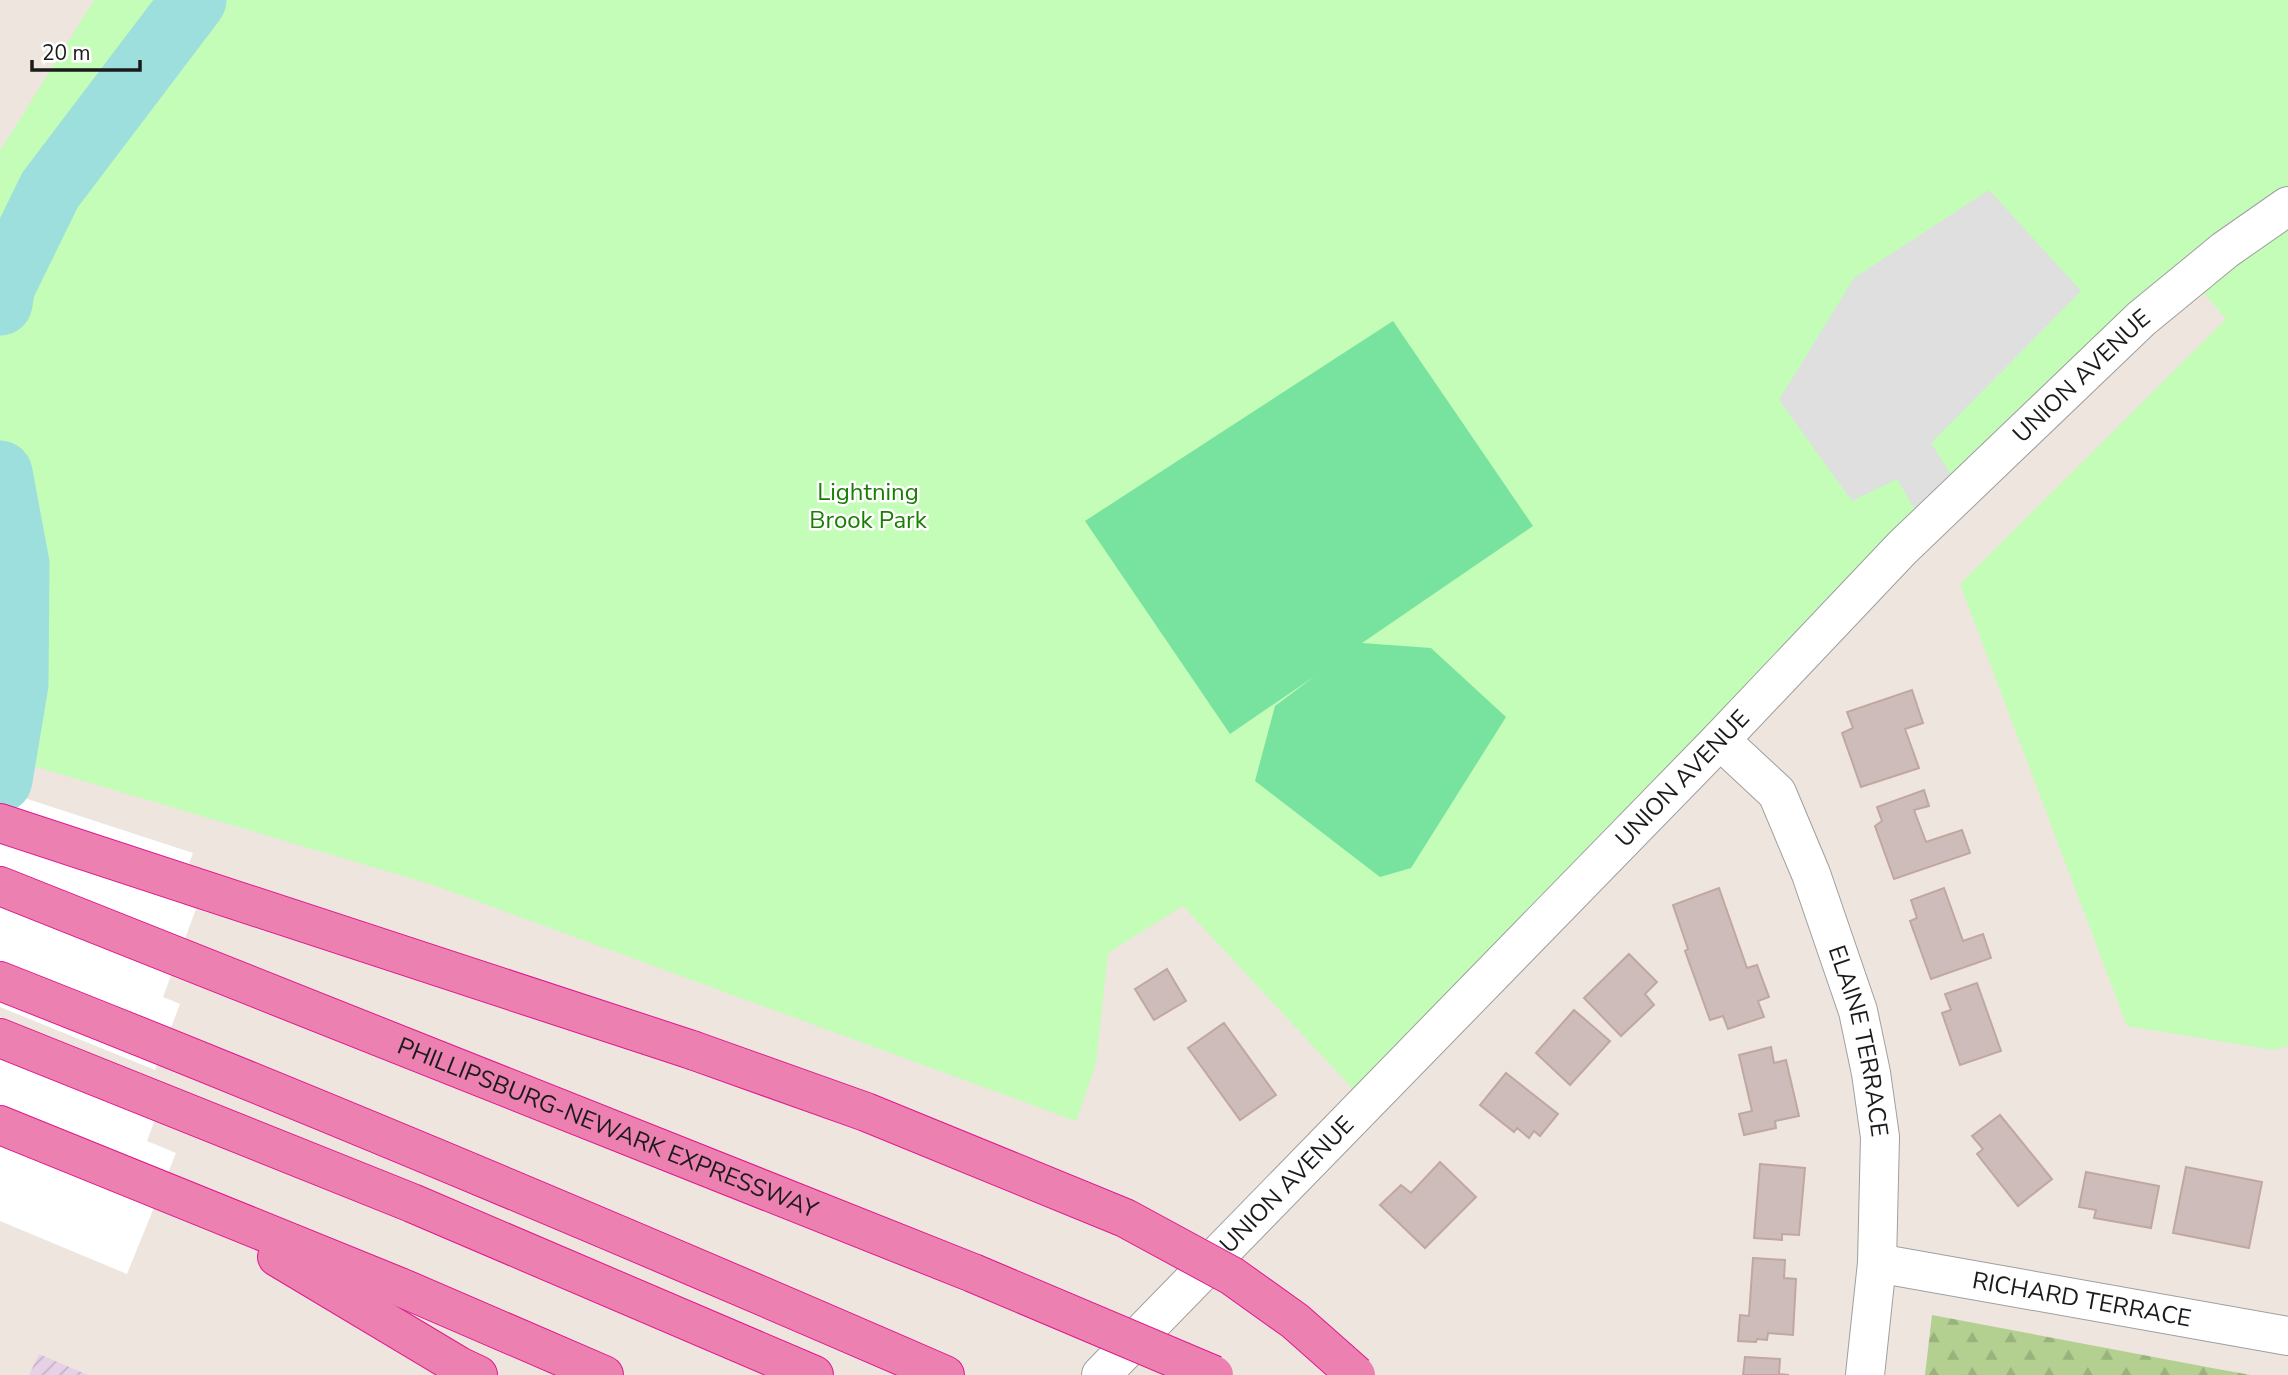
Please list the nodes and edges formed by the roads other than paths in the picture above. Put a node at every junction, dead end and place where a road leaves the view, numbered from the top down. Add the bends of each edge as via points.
1 (2288, 206) edge
2 (1720, 740) junction
3 (0, 823) edge
4 (0, 886) edge
5 (0, 981) edge
6 (0, 1038) edge
7 (0, 1125) edge
8 (164, 1190) junction
9 (1877, 1263) junction
10 (2288, 1336) edge
11 (478, 1375) edge
12 (604, 1375) edge
13 (814, 1375) edge
14 (945, 1375) edge
15 (1101, 1375) edge
16 (1214, 1375) edge
17 (1356, 1375) edge
18 (1865, 1375) edge

1 - 2 street, UNION AVENUE via 2225,250 2131,328 1902,548
2 - 9 street, ELAINE TERRACE via 1777,793 1811,874 1858,1011 1880,1137
2 - 15 street, UNION AVENUE
3 - 17 highway, bridge via 692,1050 866,1112 1125,1218 1186,1249 1295,1321
4 - 16 highway, PHILLIPSBURG-NEWARK EXPRESSWAY, bridge via 973,1273
5 - 14 highway via 537,1199
6 - 13 highway via 412,1203
7 - 8 highway
8 - 11 highway
8 - 12 highway
9 - 10 street, RICHARD TERRACE
9 - 18 street, ELAINE TERRACE

